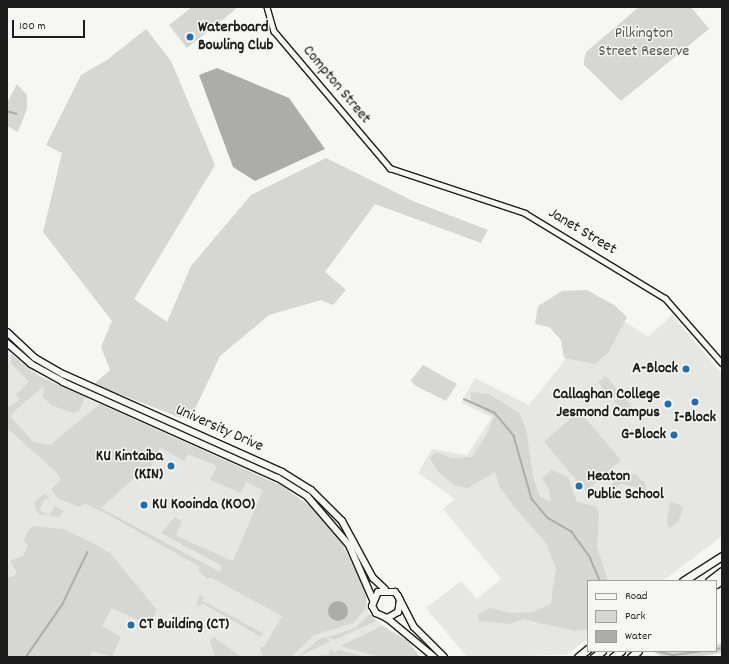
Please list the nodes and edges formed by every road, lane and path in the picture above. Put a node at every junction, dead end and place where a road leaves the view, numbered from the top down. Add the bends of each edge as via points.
1 (267, 7) edge
2 (397, 173) joint
3 (7, 332) edge
4 (7, 343) edge
5 (722, 363) edge
6 (722, 556) edge
7 (722, 571) edge
8 (685, 580) edge
9 (692, 580) edge
10 (710, 580) edge
11 (385, 589) junction
12 (373, 600) junction
13 (400, 600) junction
14 (387, 618) junction
15 (587, 650) edge
16 (434, 657) edge
17 (444, 657) edge
18 (578, 657) edge

1 - 2 street, Compton Street via 274,31 383,161
2 - 5 street, Janet Street via 520,210 665,298
3 - 11 main road, University Drive via 35,358 62,374 282,472 306,487 342,521 373,578
4 - 12 main road, University Drive via 31,364 63,382 278,478 307,496 349,545
6 - 8 highway
6 - 9 highway
7 - 10 highway
11 - 12 main road
11 - 13 main road via 395,592
12 - 14 main road via 376,613
13 - 14 main road via 398,612
13 - 17 main road via 414,628
14 - 16 main road
15 - 18 highway

